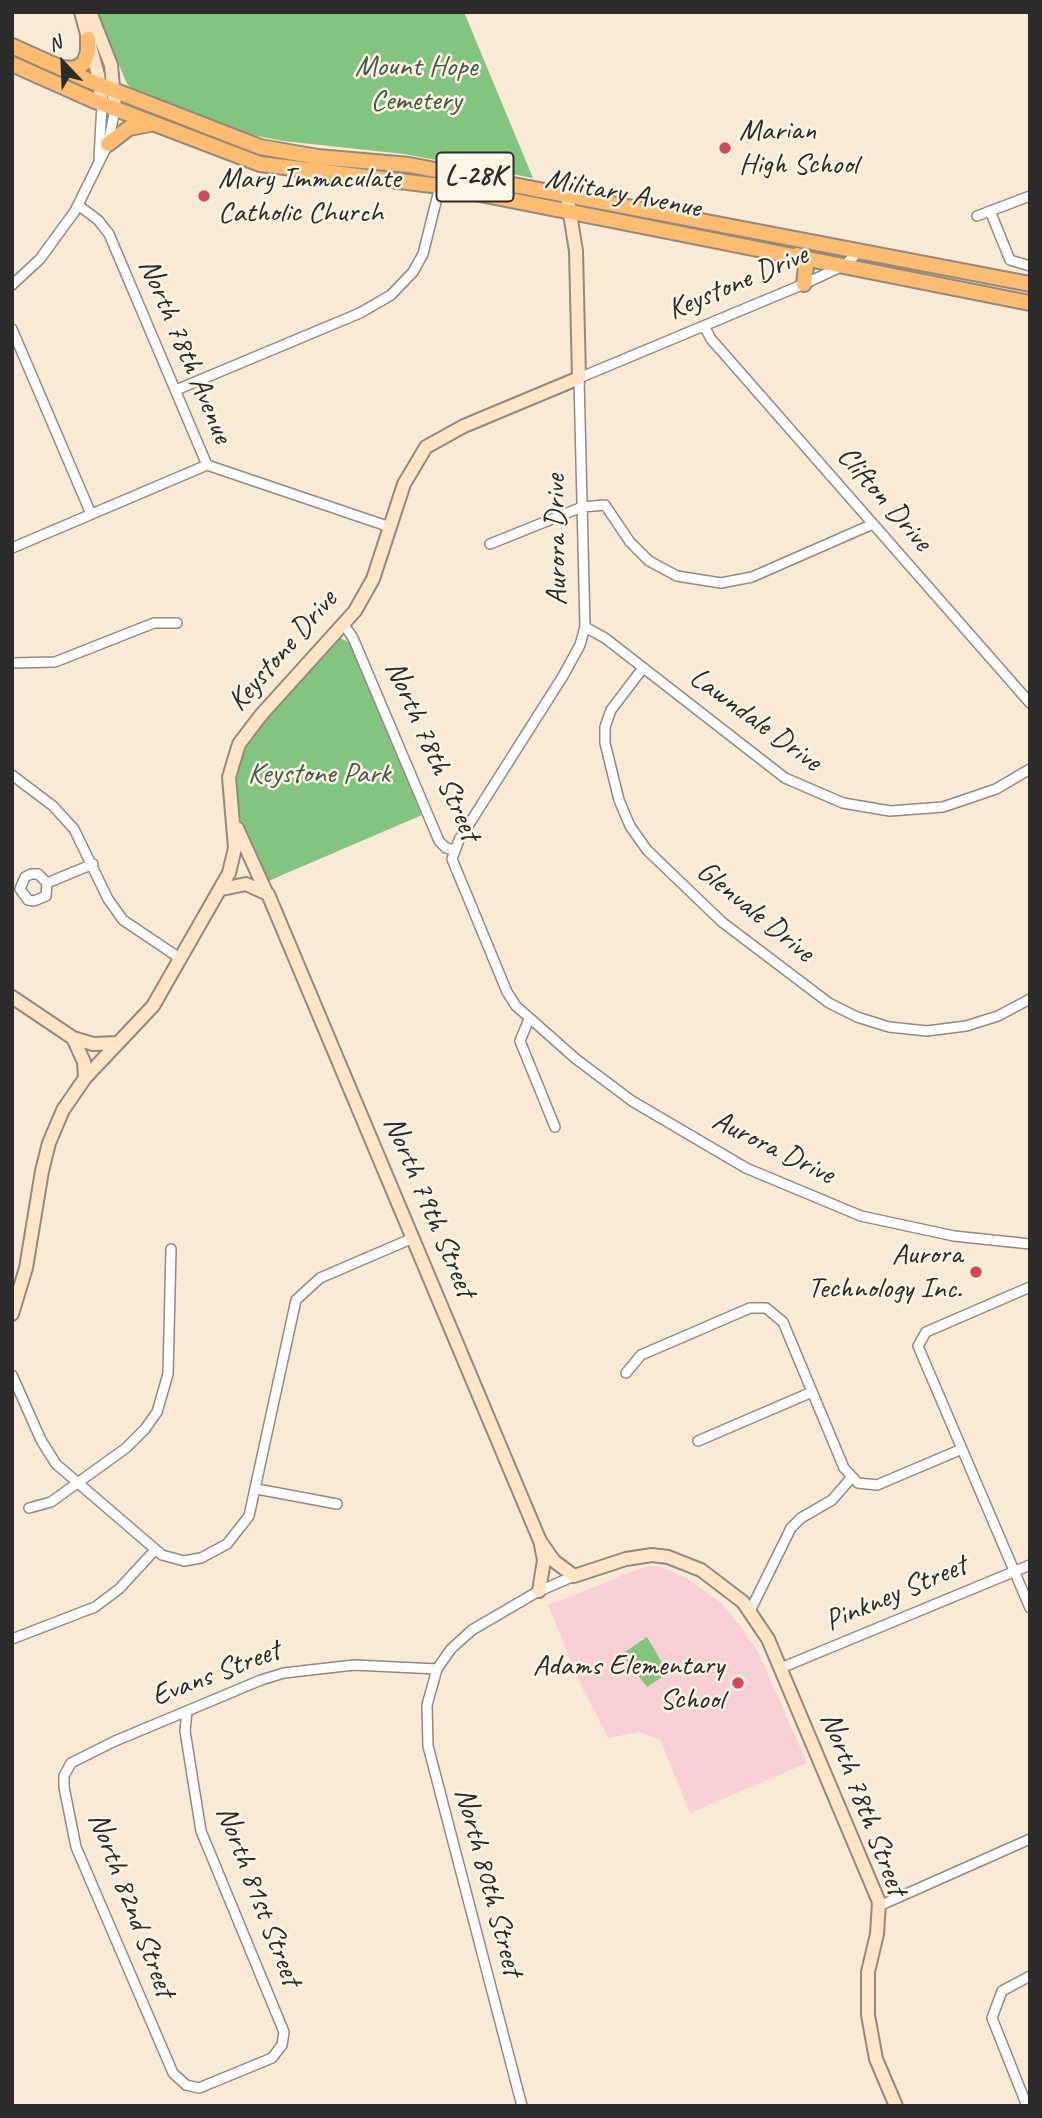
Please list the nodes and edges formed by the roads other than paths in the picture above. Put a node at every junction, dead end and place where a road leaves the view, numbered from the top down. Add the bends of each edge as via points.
1 (81, 12) edge
2 (90, 12) edge
3 (88, 39) junction
4 (12, 46) edge
5 (12, 64) edge
6 (60, 68) junction
7 (100, 85) junction
8 (115, 92) junction
9 (108, 107) junction
10 (152, 124) junction
11 (108, 144) junction
12 (98, 166) junction
13 (440, 186) junction
14 (567, 194) junction
15 (1029, 199) edge
16 (78, 205) junction
17 (571, 211) junction
18 (990, 211) junction
19 (977, 216) dead end
20 (858, 252) junction
21 (797, 256) junction
22 (845, 265) junction
23 (1030, 266) edge
24 (804, 284) junction
25 (1030, 284) edge
26 (12, 285) edge
27 (1030, 303) edge
28 (704, 326) junction
29 (12, 329) edge
30 (579, 378) junction
31 (176, 390) junction
32 (207, 465) junction
33 (582, 507) junction
34 (91, 514) junction
35 (873, 524) junction
36 (390, 527) junction
37 (489, 544) dead end
38 (12, 548) edge
39 (177, 623) dead end
40 (344, 625) junction
41 (585, 627) junction
42 (12, 663) edge
43 (642, 668) junction
44 (1030, 703) edge
45 (1030, 769) edge
46 (12, 775) edge
47 (234, 822) junction
48 (456, 850) junction
49 (93, 864) junction
50 (47, 883) dead end
51 (222, 889) junction
52 (268, 894) junction
53 (181, 959) junction
54 (12, 997) edge
55 (1030, 999) edge
56 (529, 1018) junction
57 (73, 1038) junction
58 (118, 1043) junction
59 (85, 1078) junction
60 (555, 1126) dead end
61 (413, 1238) junction
62 (1030, 1244) edge
63 (171, 1249) dead end
64 (1030, 1287) edge
65 (12, 1314) edge
66 (626, 1373) dead end
67 (12, 1375) edge
68 (812, 1392) junction
69 (698, 1441) dead end
70 (962, 1449) junction
71 (852, 1477) junction
72 (78, 1483) junction
73 (257, 1489) junction
74 (337, 1504) dead end
75 (29, 1508) dead end
76 (540, 1541) junction
77 (155, 1550) junction
78 (1030, 1564) edge
79 (1014, 1571) junction
80 (574, 1576) junction
81 (539, 1591) junction
82 (1030, 1608) edge
83 (750, 1611) junction
84 (12, 1639) edge
85 (781, 1668) junction
86 (438, 1669) junction
87 (187, 1711) junction
88 (76, 1759) joint
89 (1030, 1839) edge
90 (879, 1906) junction
91 (1030, 1976) edge
92 (170, 2069) joint
93 (522, 2106) edge
94 (896, 2106) edge
95 (1027, 2106) edge

1 - 3 street
2 - 8 street via 111,65
3 - 6 main road via 84,63 74,69
3 - 7 street
4 - 6 main road, Military Avenue / L-28K
5 - 9 main road, Military Avenue / L-28K
6 - 7 main road, Military Avenue / L-28K
7 - 8 main road, Military Avenue / L-28K
7 - 9 street
8 - 9 street
8 - 14 main road, Military Avenue / L-28K via 260,147 409,165
9 - 10 main road, Military Avenue / L-28K
9 - 11 street
9 - 12 street
10 - 11 main road via 129,128
10 - 13 main road, Military Avenue / L-28K via 260,164
11 - 12 street
12 - 16 street
13 - 17 main road, Military Avenue / L-28K
13 - 31 street via 423,254 391,295 360,313
14 - 17 street, Aurora Drive
14 - 20 main road, Military Avenue / L-28K
15 - 18 street
16 - 26 street via 50,247
16 - 31 street, North 78th Avenue via 109,234
17 - 21 main road, Military Avenue / L-28K
17 - 30 street, Aurora Drive
18 - 19 street
18 - 23 street via 1010,260
20 - 22 street, Keystone Drive
20 - 25 main road, Military Avenue / L-28K
21 - 22 main road, Military Avenue / L-28K
21 - 24 main road via 806,267
22 - 24 street, Keystone Drive
22 - 27 main road, Military Avenue / L-28K
24 - 28 street, Keystone Drive
28 - 30 street, Keystone Drive
28 - 35 street, Clifton Drive
29 - 34 street
30 - 33 street, Aurora Drive
30 - 36 street, Keystone Drive via 434,441 414,464
31 - 32 street, North 78th Avenue
32 - 34 street
32 - 36 street, North 78th Avenue
33 - 35 street via 605,505 649,561 677,576 709,583 752,577
33 - 37 street
33 - 41 street, Aurora Drive
34 - 38 street
35 - 44 street, Clifton Drive
36 - 40 street, Keystone Drive via 373,579
39 - 42 street via 154,623 55,662
40 - 47 street, Keystone Drive via 239,744 229,777
40 - 48 street, North 78th Street via 439,841
41 - 43 street, Lawndale Drive
41 - 48 street, Aurora Drive via 580,645
43 - 45 street, Lawndale Drive via 785,778 843,803 890,811 943,807 996,789
43 - 55 street, Glenvale Drive via 604,727 619,800 647,850 722,922 829,1003 884,1026 927,1031 966,1026
46 - 49 street via 66,819
47 - 51 street, Keystone Drive via 234,857
47 - 52 street, North 79th Street
48 - 56 street, North 78th Street via 452,859 507,992
49 - 50 street
49 - 53 street via 123,920
51 - 52 street via 246,884
51 - 53 street, Keystone Drive
52 - 61 street, North 79th Street
53 - 58 street, Keystone Drive via 153,1006
54 - 57 street
56 - 60 street via 520,1041
56 - 62 street, Aurora Drive via 632,1101 705,1146 787,1187 886,1224
57 - 58 street via 93,1044
57 - 59 street via 81,1052
58 - 59 street, Keystone Drive
59 - 65 street, Keystone Drive via 63,1110 49,1143 26,1268
61 - 73 street via 320,1278 296,1300
61 - 76 street, North 79th Street
63 - 72 street via 168,1374 161,1402 137,1438
64 - 70 street via 926,1332 919,1342
66 - 68 street via 641,1355 750,1308 766,1308 783,1322
67 - 72 street via 44,1448
68 - 69 street
68 - 71 street
70 - 71 street via 877,1485 860,1484
70 - 79 street
71 - 83 street via 832,1500 791,1528
72 - 75 street via 51,1502
72 - 77 street
73 - 74 street
73 - 77 street via 245,1524 218,1550 184,1561
76 - 80 street, North 79th Street via 554,1561
76 - 81 street, North 79th Street via 544,1560
77 - 84 street via 95,1607
78 - 79 street, Pinkney Street
79 - 82 street
79 - 85 street, Pinkney Street
80 - 81 street
80 - 83 street via 639,1556 668,1557 715,1579
81 - 86 street via 461,1638
83 - 85 street, North 78th Street
85 - 90 street, North 78th Street
86 - 87 street, Evans Street via 306,1668 262,1680
86 - 93 street, North 80th Street via 427,1705 428,1746
87 - 88 street, Evans Street
87 - 92 street, North 81st Street via 185,1731 201,1831 279,2015 284,2038 277,2053 265,2061 199,2088 179,2081
88 - 92 street, North 82nd Street via 64,1780 73,1838
89 - 90 street
90 - 94 street, North 78th Street via 868,1972 868,2015 876,2059
91 - 95 street via 1002,1991 992,2018

